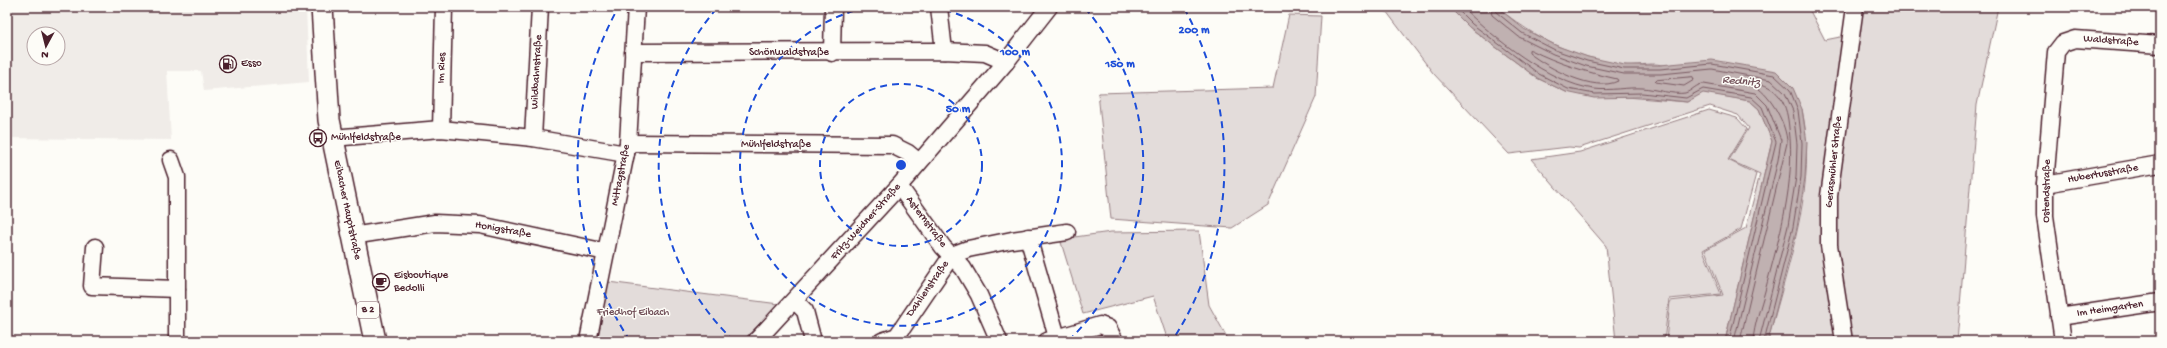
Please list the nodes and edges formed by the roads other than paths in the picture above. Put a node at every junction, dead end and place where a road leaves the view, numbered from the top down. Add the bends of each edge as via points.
1 (322, 7) edge
2 (444, 7) edge
3 (540, 7) edge
4 (636, 7) edge
5 (833, 7) edge
6 (939, 7) edge
7 (1049, 7) edge
8 (1855, 7) edge
9 (2063, 43) joint
10 (2160, 45) edge
11 (633, 52) junction
12 (944, 52) junction
13 (832, 53) junction
14 (1006, 62) junction
15 (441, 129) junction
16 (332, 138) junction
17 (533, 138) junction
18 (627, 148) junction
19 (171, 160) dead end
20 (919, 162) junction
21 (2160, 164) edge
22 (2045, 184) junction
23 (899, 186) junction
24 (1067, 232) dead end
25 (352, 236) junction
26 (1028, 237) junction
27 (95, 247) dead end
28 (606, 252) junction
29 (952, 255) junction
30 (177, 289) junction
31 (795, 301) junction
32 (2160, 302) edge
33 (2059, 317) junction
34 (899, 338) edge
35 (1052, 339) edge
36 (177, 341) edge
37 (375, 341) edge
38 (588, 341) edge
39 (756, 341) edge
40 (813, 341) edge
41 (882, 341) edge
42 (999, 341) edge
43 (1115, 341) edge
44 (1844, 341) edge
45 (2062, 341) edge

1 - 16 main road, Eibacher Hauptstraße / B 2 via 326,97
2 - 15 street, Im Ries
3 - 17 street, Wildbahnstraße
4 - 11 street, Mittagstraße
5 - 13 street
6 - 12 street
7 - 14 street, Fritz-Weidner-Straße
8 - 44 street, Gerasmühler Straße via 1828,196 1829,245
9 - 10 street, Waldstraße via 2081,39
9 - 22 street, Ostendstraße via 2056,52 2055,59
11 - 13 street, Schönwaldstraße
11 - 18 street, Mittagstraße
12 - 13 street, Schönwaldstraße
12 - 14 street, Schönwaldstraße via 984,53
14 - 20 street, Fritz-Weidner-Straße
15 - 16 street, Mühlfeldstraße
15 - 17 street, Mühlfeldstraße
16 - 25 main road, Eibacher Hauptstraße / B 2
17 - 18 street, Mühlfeldstraße
18 - 20 street, Mühlfeldstraße via 892,145
18 - 28 street, Mittagstraße
19 - 30 street via 177,177
20 - 23 street, Fritz-Weidner-Straße
21 - 22 street, Hubertusstraße
22 - 33 street, Ostendstraße via 2046,230
23 - 29 street, Asternstraße
23 - 31 street, Fritz-Weidner-Straße
24 - 26 street, Dahlienstraße
25 - 28 street, Honigstraße via 435,223 480,225
25 - 37 main road, Eibacher Hauptstraße / B 2
26 - 29 street, Dahlienstraße via 968,249
26 - 35 street
27 - 30 street via 92,286
28 - 38 street, Mittagstraße
29 - 34 street, Dahlienstraße
29 - 42 street, Asternstraße via 979,295
30 - 36 street
31 - 39 street, Fritz-Weidner-Straße
31 - 40 street via 805,311
32 - 33 street, Im Heimgarten
33 - 45 street, Ostendstraße
34 - 41 street, Dahlienstraße
35 - 43 street via 1100,325 1108,328

